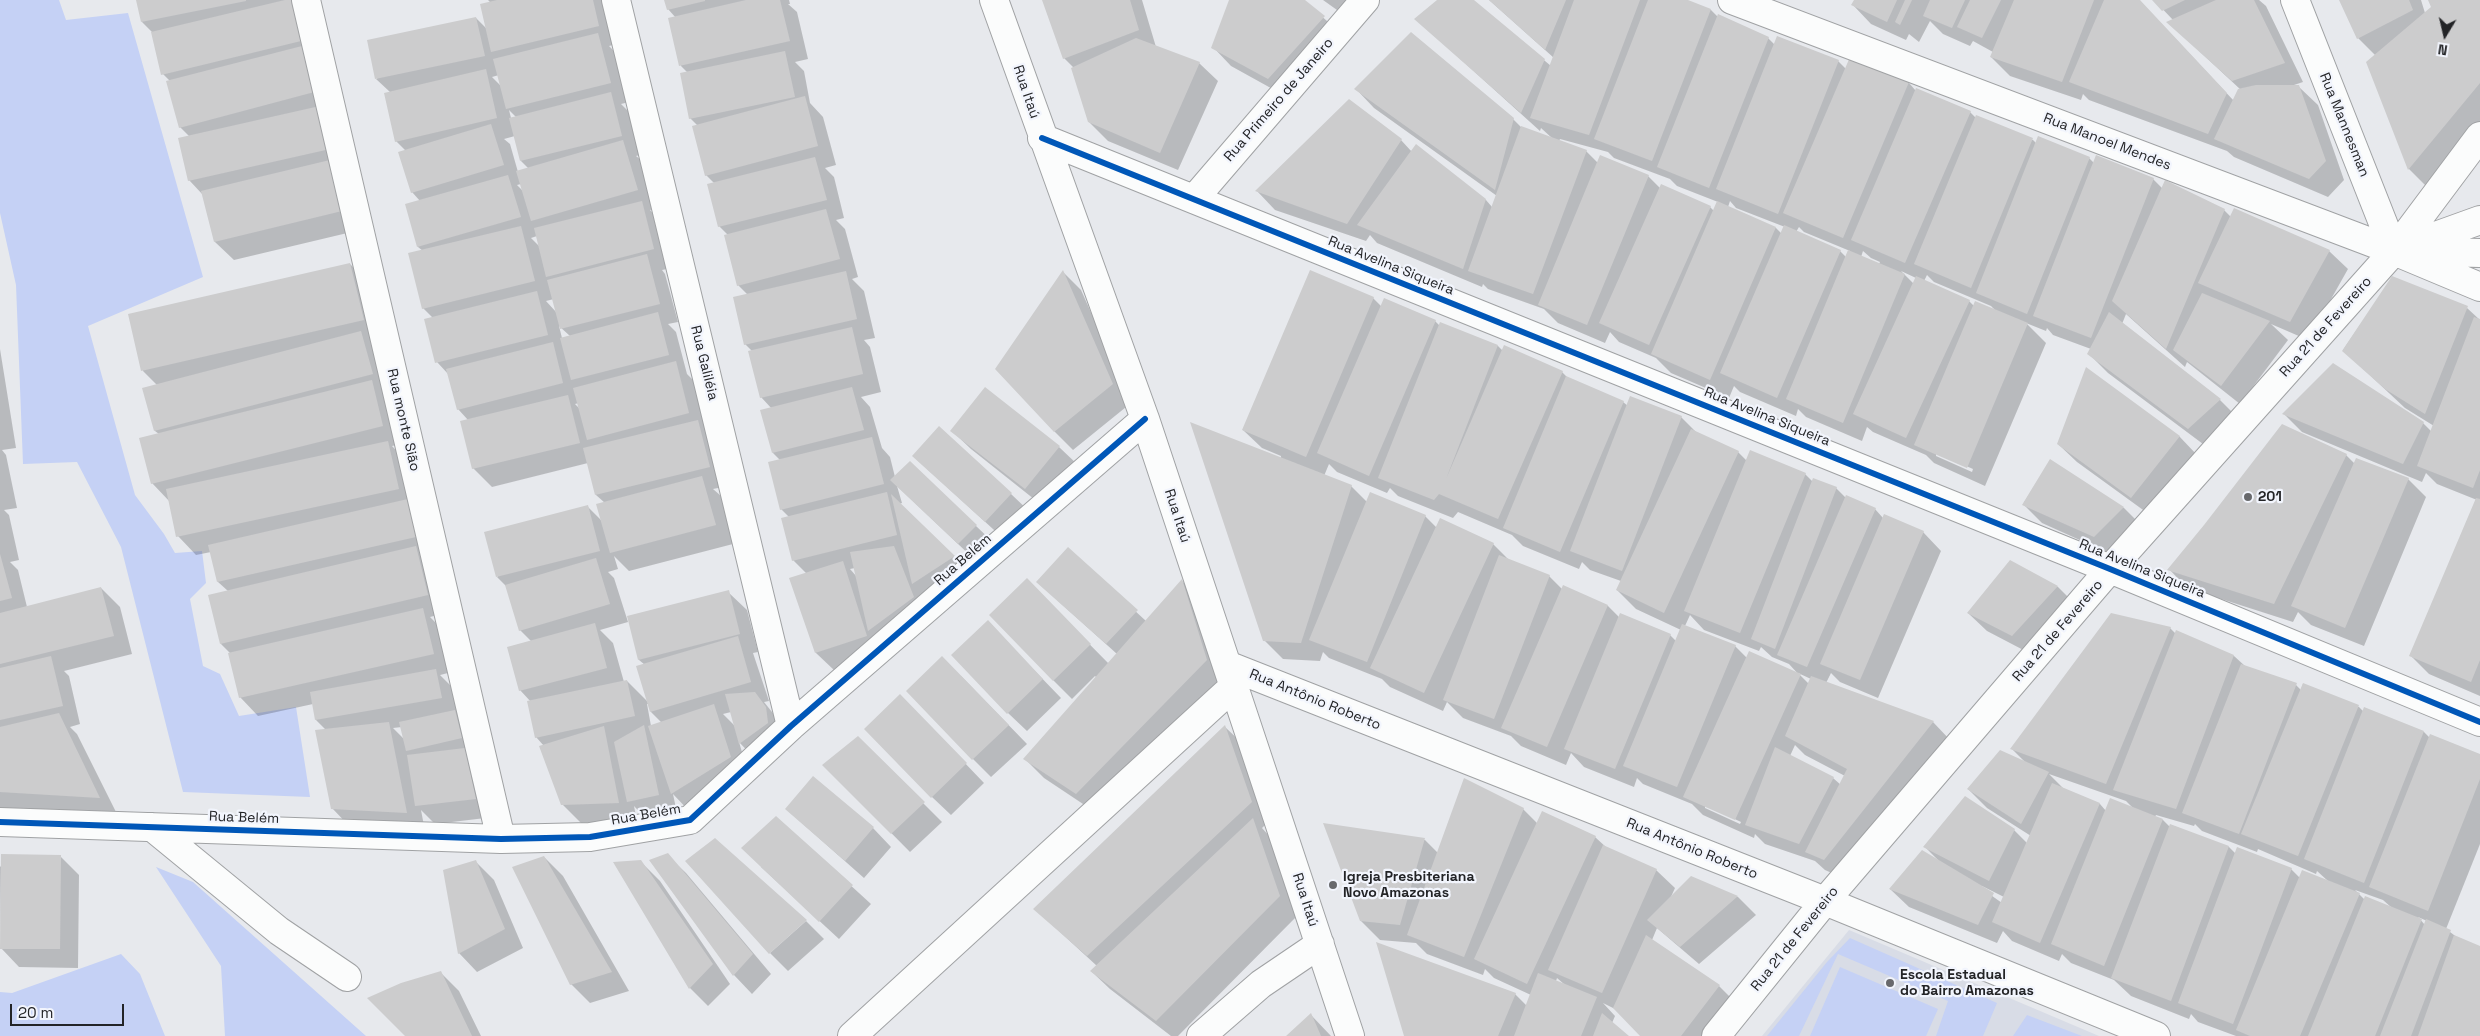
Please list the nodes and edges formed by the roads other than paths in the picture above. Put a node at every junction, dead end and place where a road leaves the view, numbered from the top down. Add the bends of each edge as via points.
1 (306, 0) edge
2 (616, 0) edge
3 (994, 0) edge
4 (1365, 0) edge
5 (1732, 0) edge
6 (2294, 0) edge
7 (2480, 136) edge
8 (1042, 138) junction
9 (1194, 199) junction
10 (2480, 220) edge
11 (2394, 251) junction
12 (2480, 253) edge
13 (2480, 286) edge
14 (1144, 419) junction
15 (2110, 570) junction
16 (1230, 676) junction
17 (2480, 722) edge
18 (791, 726) junction
19 (0, 822) edge
20 (152, 827) junction
21 (500, 839) junction
22 (1825, 901) junction
23 (1320, 944) junction
24 (346, 977) dead end
25 (852, 1036) edge
26 (1201, 1036) edge
27 (1350, 1036) edge
28 (1716, 1036) edge
29 (2156, 1036) edge

1 - 21 street, Rua monte Sião
2 - 18 street, Rua Galiléia
3 - 8 street, Rua Itaú
4 - 9 street, Rua Primeiro de Janeiro
5 - 11 street, Rua Manoel Mendes
6 - 11 street, Rua Mannesman
7 - 11 street, Rua 21 de Fevereiro
8 - 9 street, Rua Avelina Siqueira
8 - 14 street, Rua Itaú
9 - 15 street, Rua Avelina Siqueira
10 - 11 street
11 - 12 street
11 - 13 street, Rua Manoel Mendes
11 - 15 street, Rua 21 de Fevereiro
14 - 16 street, Rua Itaú
14 - 18 street, Rua Belém
15 - 17 street, Rua Avelina Siqueira
15 - 22 street, Rua 21 de Fevereiro
16 - 22 street, Rua Antônio Roberto
16 - 23 street, Rua Itaú
16 - 25 street
18 - 21 street, Rua Belém via 690,820 590,837
19 - 20 street, Rua Belém
20 - 21 street, Rua Belém
20 - 24 street via 279,931
22 - 28 street, Rua 21 de Fevereiro
22 - 29 street, Rua Antônio Roberto
23 - 26 street via 1261,984
23 - 27 street, Rua Itaú

